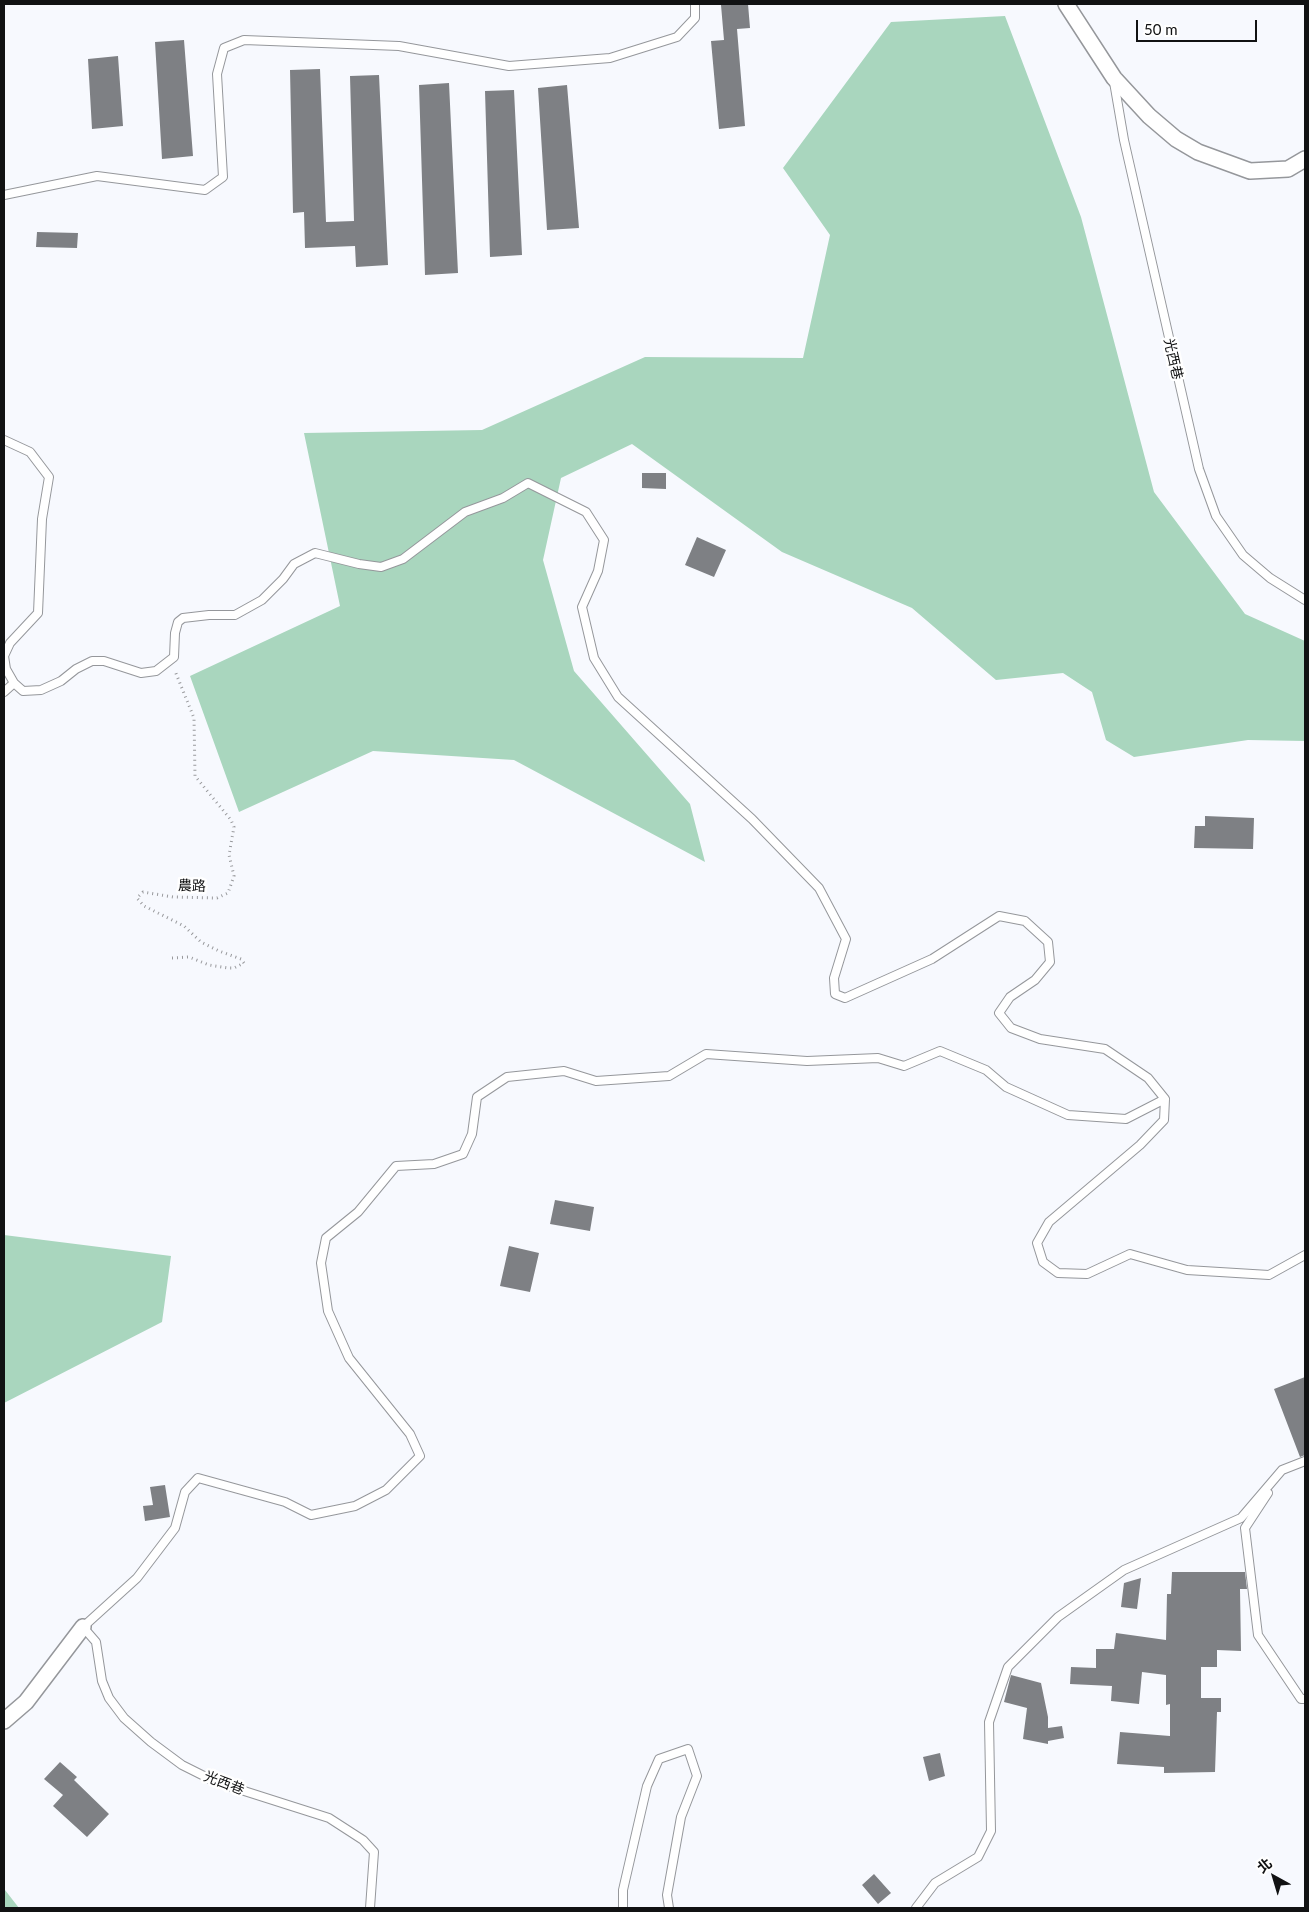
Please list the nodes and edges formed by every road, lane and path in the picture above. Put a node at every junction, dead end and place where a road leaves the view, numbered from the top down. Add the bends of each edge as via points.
1 (695, 4) edge
2 (1066, 4) edge
3 (1114, 78) junction
4 (1305, 159) edge
5 (4, 195) edge
6 (4, 440) edge
7 (1305, 600) edge
8 (166, 665) junction
9 (14, 683) junction
10 (4, 692) edge
11 (172, 958) dead end
12 (1165, 1099) junction
13 (1305, 1255) edge
14 (1305, 1461) edge
15 (1282, 1470) junction
16 (83, 1627) junction
17 (1305, 1699) edge
18 (4, 1721) edge
19 (370, 1908) edge
20 (623, 1908) edge
21 (669, 1908) edge
22 (916, 1908) edge

1 - 5 lane via 695,18 677,37 602,59 510,66 399,46 244,40 224,48 217,74 223,177 205,190 97,176
2 - 3 street, 光西巷
3 - 4 street, 光西巷 via 1149,116 1198,152 1250,171 1288,169
3 - 7 lane, 光西巷 via 1124,140 1191,439 1216,516 1242,555
6 - 9 lane via 30,452 49,477 42,519 38,613 10,643 4,656 6,669
8 - 9 lane via 141,674 104,661 92,661 62,681 41,690 23,691
8 - 11 path, 農路 via 174,670 194,718 195,776 232,820 234,827 229,855 234,876 228,894 217,898 173,897 143,892 137,898 144,906 184,926 201,942 244,963 228,968 209,966 189,957
8 - 12 lane via 174,657 176,627 183,618 235,615 262,600 294,564 315,553 382,566 403,559 465,512 503,498 528,483 586,512 604,540 598,571 582,607 594,658 618,697 752,819 819,888 846,939 834,978 835,994 845,998 932,959 999,916 1025,921 1048,942 1050,962 1035,980 1010,997 999,1013 1010,1028 1040,1039 1105,1049 1148,1078
9 - 10 lane
12 - 13 lane via 1164,1120 1140,1145 1049,1222 1037,1243 1043,1262 1058,1273 1087,1274 1130,1254 1187,1270 1269,1275
12 - 16 lane via 1126,1119 1068,1115 1006,1087 986,1070 940,1051 904,1066 878,1058 807,1061 706,1054 669,1076 596,1081 564,1071 507,1077 477,1097 472,1134 463,1154 434,1164 396,1166 358,1212 326,1238 321,1263 328,1311 349,1358 410,1434 420,1456 386,1490 355,1506 311,1515 285,1502 198,1478 185,1492 175,1528 137,1578
14 - 15 lane
15 - 17 lane via 1245,1528 1258,1635
15 - 22 lane via 1241,1518 1124,1570 1058,1617 1008,1667 989,1722 991,1831 978,1858 935,1883
16 - 18 street via 26,1702
16 - 19 lane, 光西巷 via 96,1642 102,1681 109,1698 124,1718 151,1742 182,1765 216,1782 328,1818 363,1840 374,1852
20 - 21 lane via 623,1890 647,1786 659,1759 688,1749 697,1776 681,1817 667,1895

